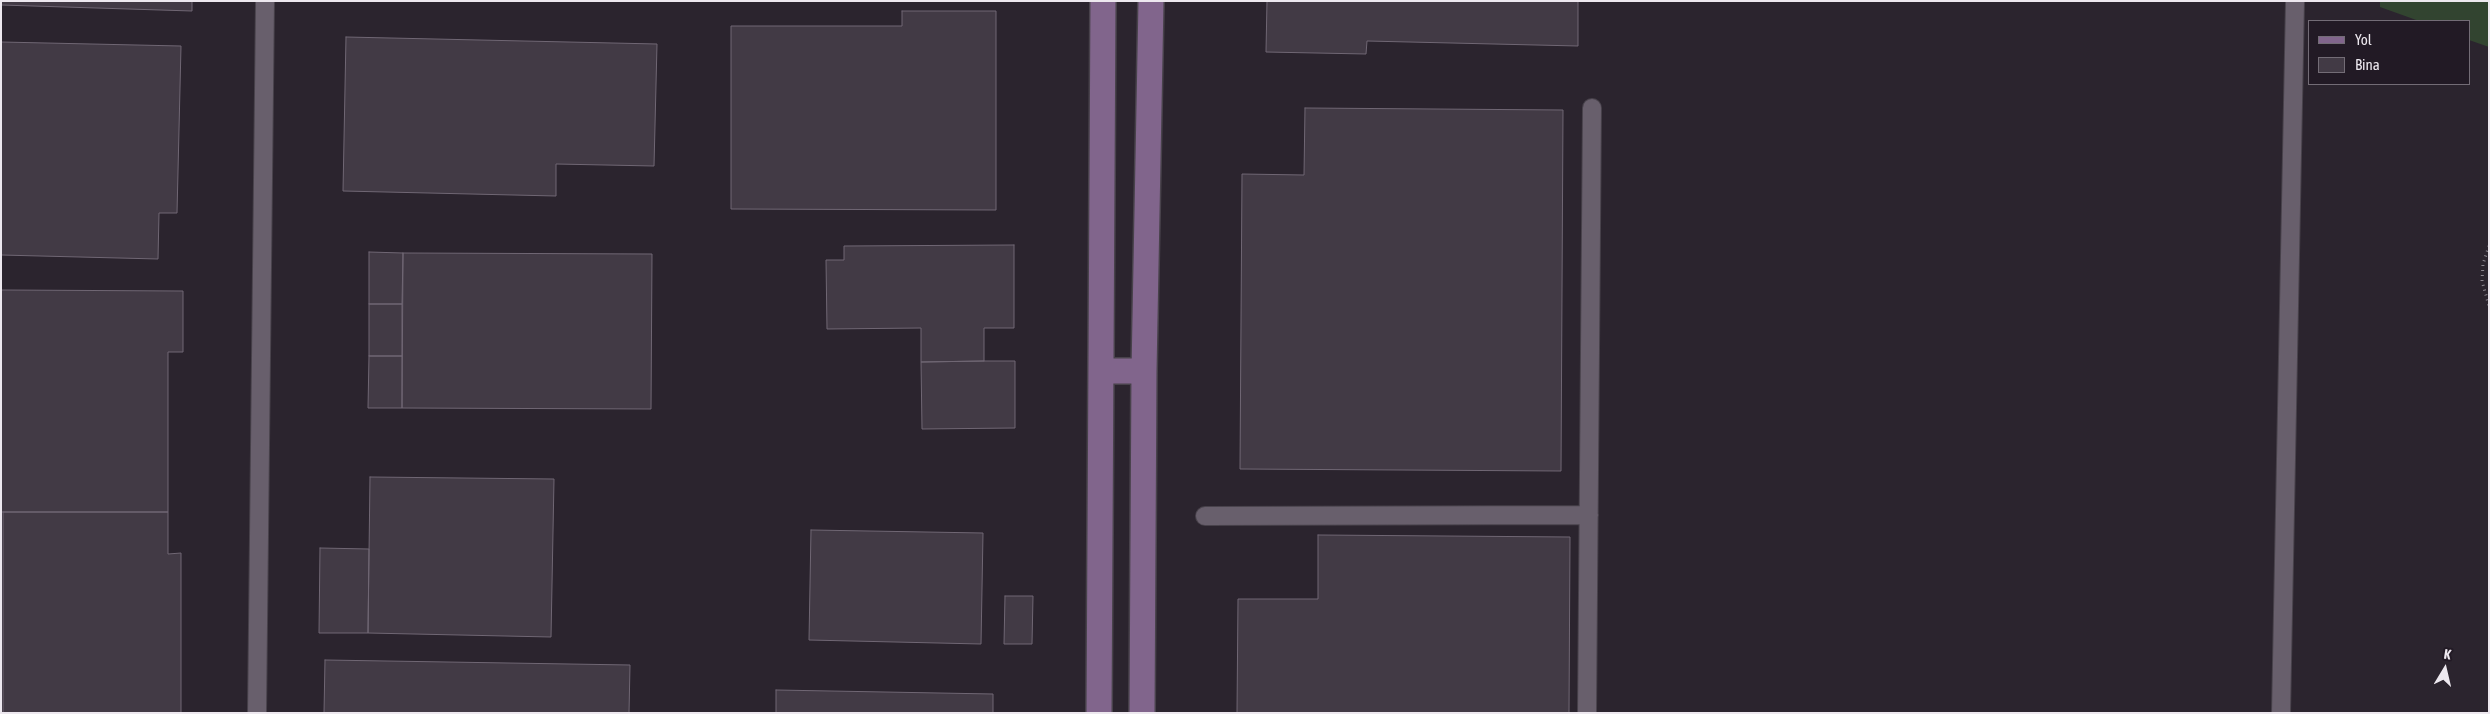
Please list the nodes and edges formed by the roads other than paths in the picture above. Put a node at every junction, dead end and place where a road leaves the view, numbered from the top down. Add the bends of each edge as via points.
1 (265, 1) edge
2 (1103, 1) edge
3 (1151, 1) edge
4 (2295, 1) edge
5 (1592, 108) dead end
6 (1101, 371) junction
7 (1144, 371) junction
8 (1589, 515) junction
9 (1205, 516) dead end
10 (257, 713) edge
11 (1099, 713) edge
12 (1142, 713) edge
13 (1587, 713) edge
14 (2282, 713) edge

1 - 10 street
2 - 6 street
3 - 7 street
4 - 14 street
5 - 8 street
6 - 7 street
6 - 11 street
7 - 12 street
8 - 9 street
8 - 13 street

